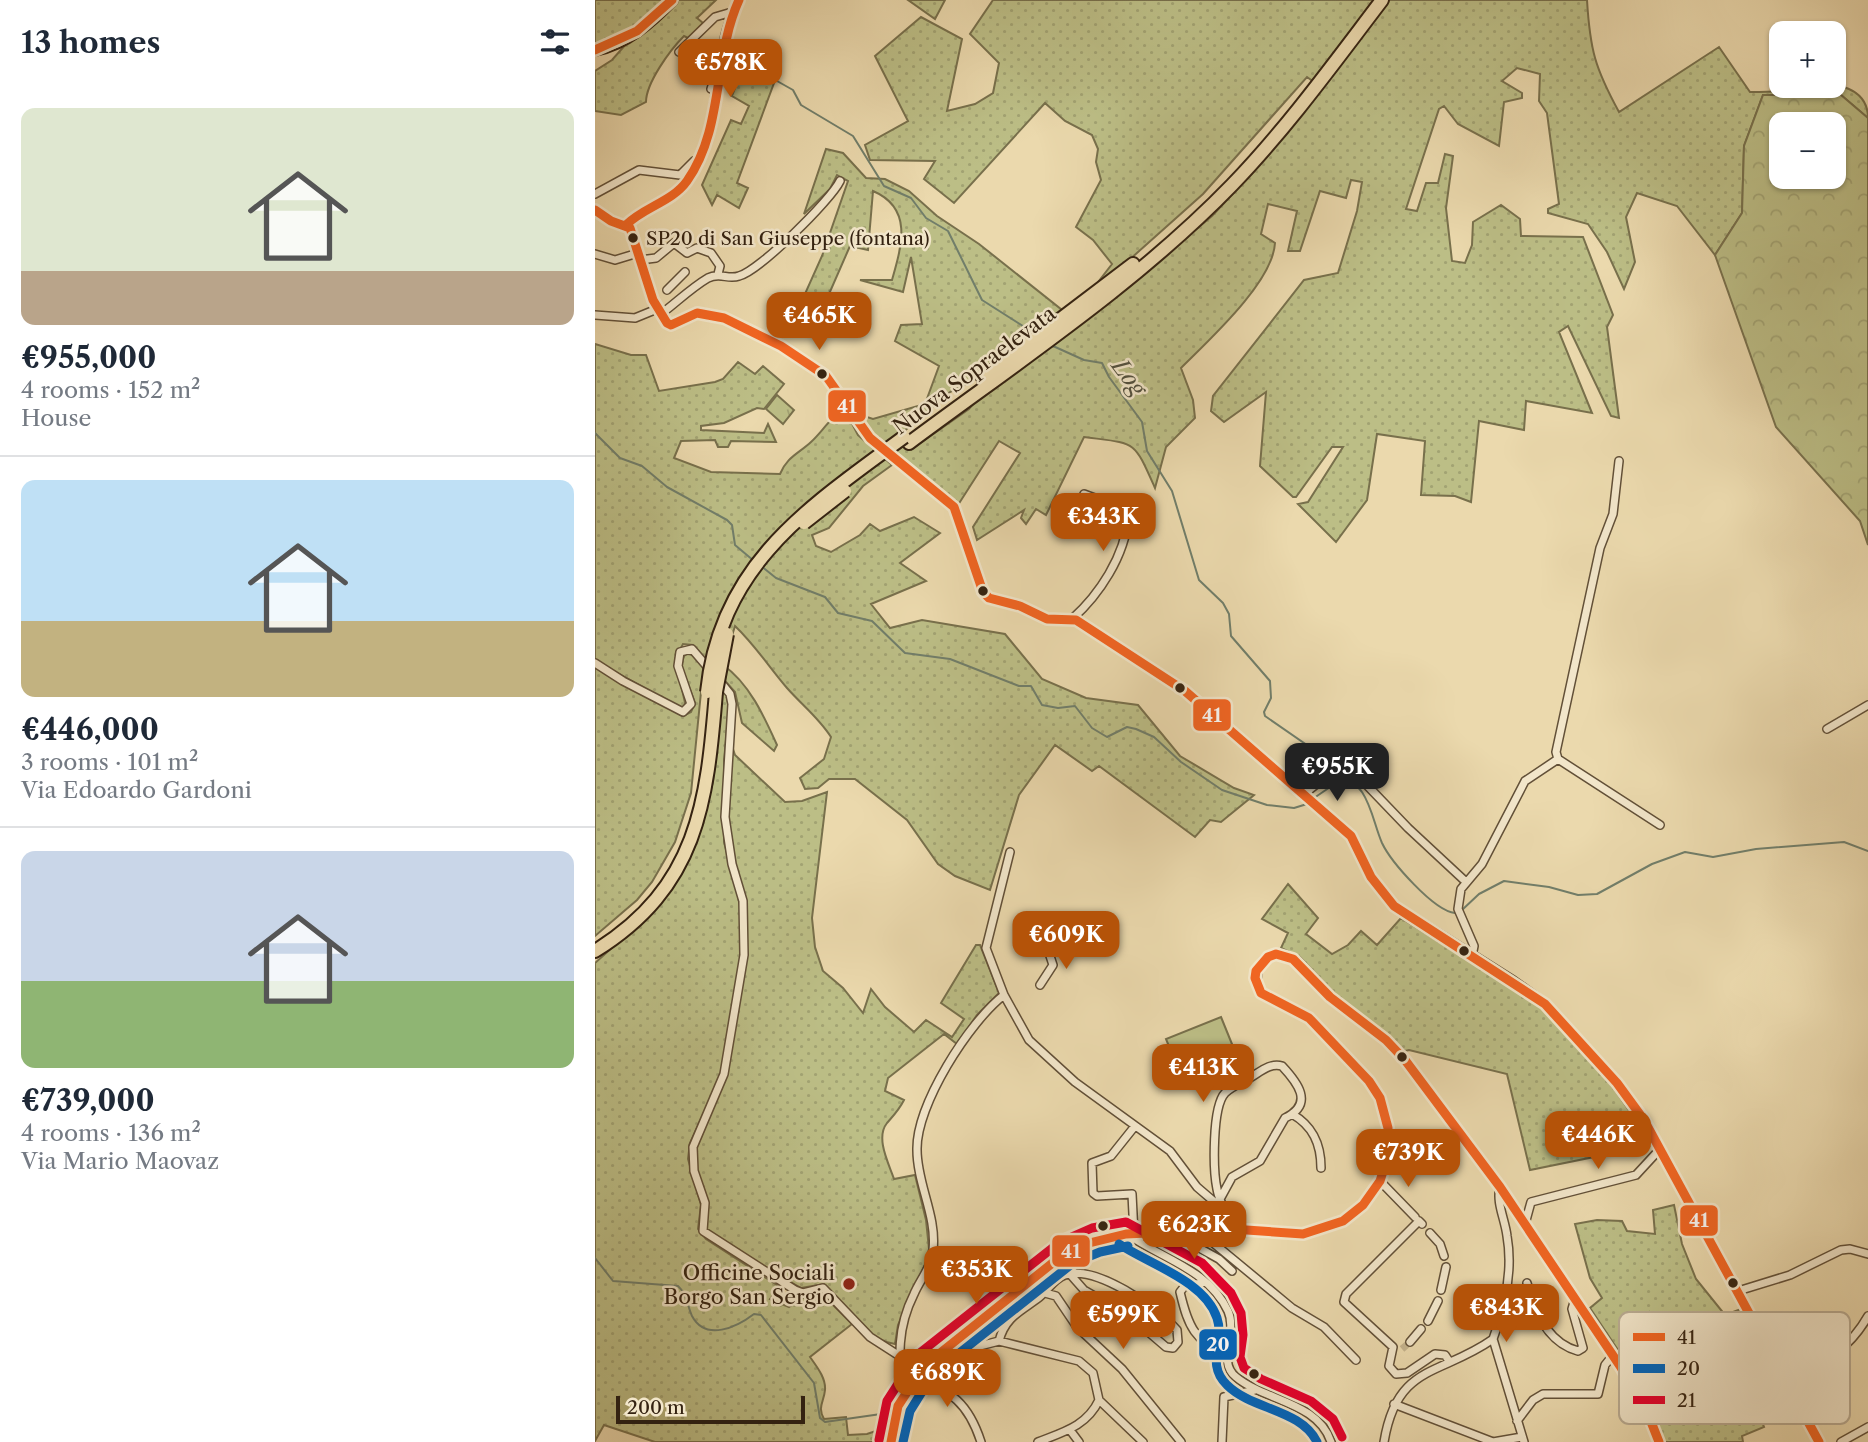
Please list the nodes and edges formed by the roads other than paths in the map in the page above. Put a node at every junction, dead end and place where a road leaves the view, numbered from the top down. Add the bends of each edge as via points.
1 (672, 0) edge
2 (739, 0) edge
3 (1372, 0) edge
4 (1382, 0) edge
5 (732, 12) junction
6 (595, 50) edge
7 (678, 52) dead end
8 (721, 69) junction
9 (1315, 82) junction
10 (712, 89) dead end
11 (705, 147) junction
12 (840, 181) dead end
13 (595, 194) edge
14 (595, 210) edge
15 (626, 225) junction
16 (595, 254) edge
17 (639, 256) junction
18 (717, 274) junction
19 (667, 290) dead end
20 (691, 290) junction
21 (659, 311) junction
22 (595, 315) edge
23 (1619, 461) dead end
24 (1084, 494) dead end
25 (1072, 619) junction
26 (595, 663) edge
27 (712, 692) junction
28 (1868, 705) edge
29 (1828, 729) dead end
30 (1558, 759) junction
31 (1304, 794) junction
32 (1660, 825) dead end
33 (1010, 852) dead end
34 (1465, 881) junction
35 (595, 942) edge
36 (1048, 950) dead end
37 (595, 951) edge
38 (1472, 956) junction
39 (1039, 985) dead end
40 (1004, 995) junction
41 (1293, 1114) junction
42 (1135, 1126) junction
43 (1660, 1149) junction
44 (1321, 1168) dead end
45 (1380, 1181) junction
46 (1500, 1187) junction
47 (1220, 1199) junction
48 (1225, 1211) junction
49 (1415, 1217) dead end
50 (1422, 1224) dead end
51 (1525, 1224) junction
52 (1232, 1229) junction
53 (1200, 1231) junction
54 (1171, 1232) junction
55 (1430, 1233) dead end
56 (1130, 1234) junction
57 (1868, 1254) edge
58 (1444, 1256) dead end
59 (1446, 1267) dead end
60 (1232, 1271) dead end
61 (1069, 1273) junction
62 (1205, 1282) junction
63 (1527, 1283) dead end
64 (1441, 1290) dead end
65 (1738, 1291) junction
66 (1045, 1293) junction
67 (1575, 1299) junction
68 (1438, 1301) dead end
69 (1750, 1312) edge
70 (1868, 1316) edge
71 (1428, 1321) dead end
72 (1421, 1329) dead end
73 (1493, 1339) junction
74 (999, 1340) junction
75 (1409, 1342) tunnel mouth
76 (1850, 1343) edge
77 (898, 1355) junction
78 (1613, 1355) junction
79 (1227, 1358) junction
80 (1356, 1360) dead end
81 (1449, 1361) junction
82 (1619, 1365) edge
83 (915, 1375) junction
84 (930, 1382) junction
85 (1255, 1390) junction
86 (904, 1394) junction
87 (1099, 1400) junction
88 (1394, 1404) junction
89 (1517, 1421) junction
90 (1652, 1424) edge
91 (1810, 1424) edge
92 (1868, 1427) edge
93 (1070, 1430) junction
94 (1523, 1439) edge
95 (891, 1442) edge
96 (981, 1442) edge
97 (1038, 1442) edge
98 (1079, 1442) edge
99 (1143, 1442) edge
100 (1181, 1442) edge
101 (1222, 1442) edge
102 (1331, 1442) edge
103 (1384, 1442) edge
104 (1659, 1442) edge
105 (1819, 1442) edge
106 (1841, 1442) edge

1 - 6 main road via 640,30
2 - 5 street
3 - 9 highway, Nuova Sopraelevata
4 - 9 highway, Nuova Sopraelevata
5 - 7 street via 715,17
5 - 8 street
8 - 10 street via 716,71
8 - 11 street
9 - 27 highway, Nuova Sopraelevata, bridge via 1232,185 1124,277 817,502 777,537 734,598 718,636
11 - 13 street via 684,173 639,170
11 - 15 street via 676,194
12 - 18 street via 828,200 758,265 739,277
14 - 15 street
15 - 17 street
16 - 17 street via 615,260
17 - 18 street via 656,258 674,243 687,253 697,248 711,253 720,265
17 - 21 street
18 - 20 street
19 - 20 street via 682,276
20 - 21 street
21 - 22 street via 635,318
21 - 25 street via 671,325 697,313 736,322 819,370 834,384 870,438 954,507 989,598 1047,619
23 - 30 street via 1613,514 1600,548
24 - 25 street via 1108,503 1128,518 1128,523 1106,578
25 - 31 street via 1185,691
26 - 77 street via 683,712 688,710 690,697 678,658 685,648 692,649 726,688 732,704 725,817 729,853 743,901 744,954 725,1074 693,1147 694,1171 705,1203 703,1231 795,1290 803,1293 823,1288 870,1337
27 - 35 highway, Nuova Sopraelevata via 699,785 678,851 647,897
27 - 37 highway, Nuova Sopraelevata via 707,787 685,855 641,915
28 - 29 street
30 - 32 street
30 - 34 street via 1525,781 1482,864
31 - 34 street via 1328,775 1360,778
31 - 38 street via 1351,836 1371,877 1394,906
33 - 40 street via 986,948
34 - 38 street via 1458,909 1471,935
36 - 39 street via 1053,965
38 - 43 street via 1532,994 1560,1019 1624,1092
40 - 42 street via 1029,1040 1044,1056
40 - 77 street via 985,1012 939,1076 921,1124 916,1149 934,1249 906,1310
41 - 44 street via 1311,1127 1321,1153
41 - 47 street via 1285,1118 1261,1161 1232,1177
41 - 47 street via 1301,1090 1279,1065 1226,1092 1217,1108
42 - 48 street via 1170,1151 1197,1187
42 - 56 street via 1111,1156 1092,1163 1093,1193 1132,1194
43 - 51 street via 1636,1175 1531,1202
43 - 65 street
45 - 46 street via 1389,1142 1380,1098 1309,1017 1261,993 1256,971 1268,957 1276,954 1293,959 1330,997 1386,1040
45 - 49 street
45 - 52 street via 1354,1214 1330,1228 1303,1234
46 - 51 street
46 - 73 street via 1497,1195 1510,1260
47 - 48 street
48 - 52 street
50 - 81 street via 1419,1221 1343,1298 1347,1307 1398,1350 1389,1366 1395,1374 1407,1373 1435,1354 1445,1355
51 - 67 street
52 - 53 street
53 - 54 street
53 - 80 street via 1292,1308 1324,1327
54 - 56 street
54 - 60 street
55 - 58 street
56 - 62 street
56 - 83 street via 1096,1240 1067,1252
57 - 65 street via 1841,1250 1790,1275
59 - 64 street
61 - 61 street via 1084,1290 1131,1317 1168,1349 1178,1342 1177,1330 1148,1304 1087,1273
61 - 66 street
62 - 79 street via 1221,1301 1231,1325
62 - 79 street via 1180,1292 1189,1328
63 - 67 street via 1536,1312 1550,1334 1578,1351 1583,1348 1572,1309
65 - 69 street
66 - 74 street via 1010,1317
66 - 100 street via 1056,1296 1077,1327 1122,1369
67 - 78 street
68 - 71 street
70 - 76 street
72 - 75 street
73 - 81 street
73 - 89 street
74 - 84 street via 972,1348
74 - 87 street via 1079,1361 1093,1373
77 - 86 street
78 - 82 street
78 - 89 street via 1605,1365 1598,1394 1543,1394
79 - 85 street via 1231,1372
81 - 88 street via 1418,1377
83 - 84 street
83 - 86 street
84 - 96 street via 968,1410
85 - 101 street via 1224,1397
85 - 102 street via 1304,1411 1324,1427
86 - 95 street
87 - 93 street via 1089,1418
87 - 99 street
88 - 94 street via 1493,1442
88 - 103 street
89 - 94 street
90 - 104 street
91 - 105 street
92 - 106 street
93 - 97 street
93 - 98 street

